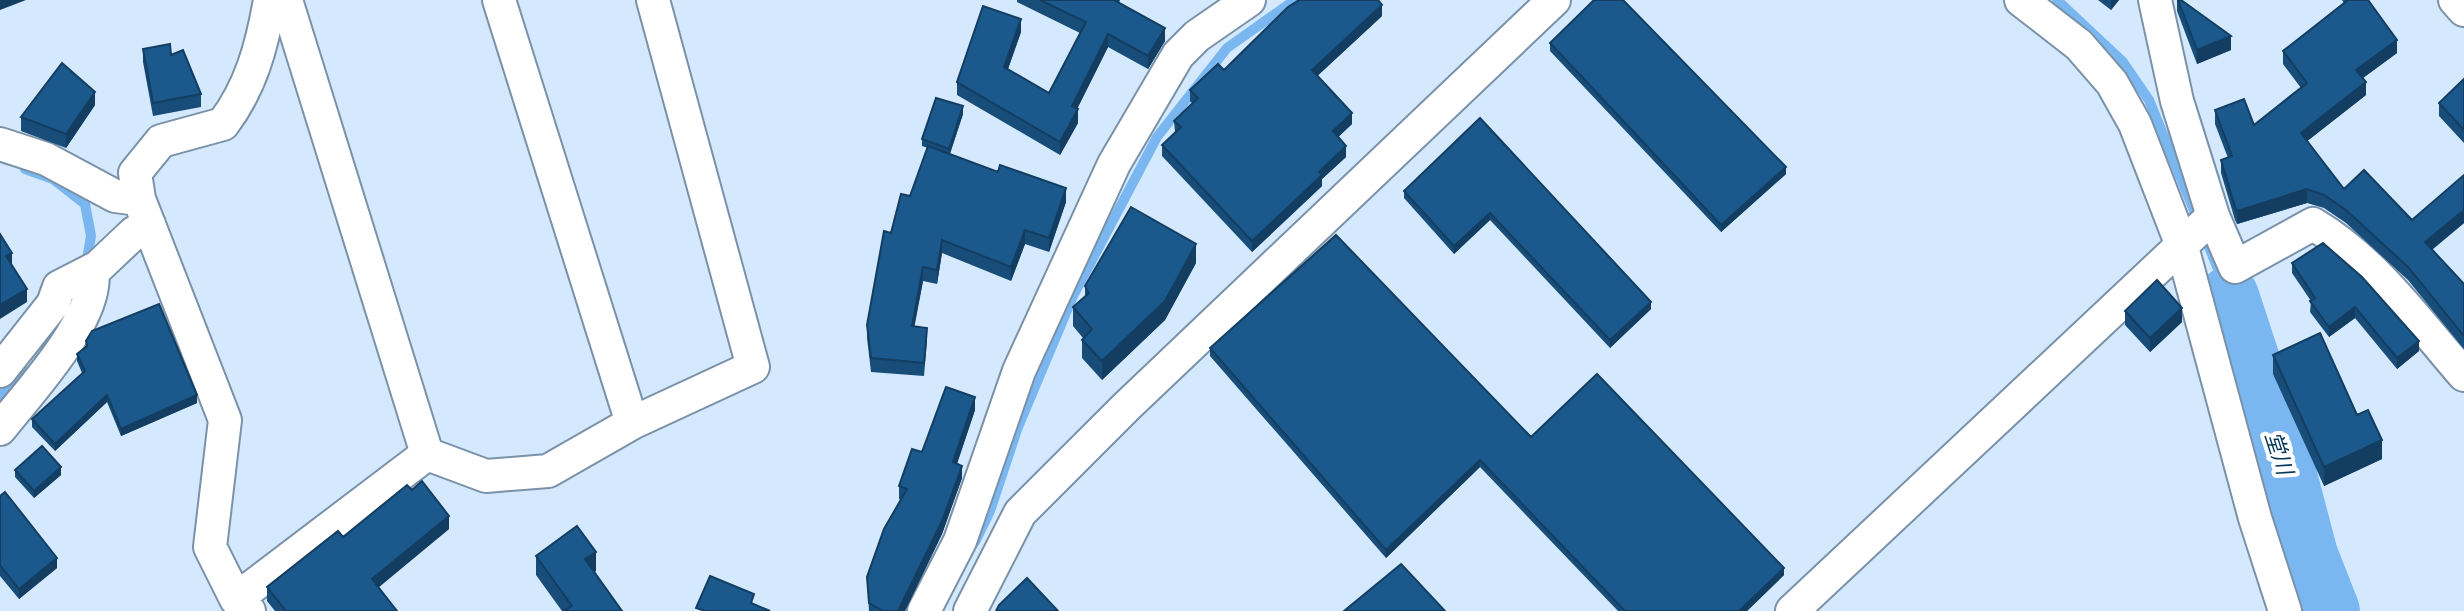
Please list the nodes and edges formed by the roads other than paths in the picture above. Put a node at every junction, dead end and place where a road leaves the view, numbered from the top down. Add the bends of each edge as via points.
1 (270, 0) edge
2 (286, 0) edge
3 (499, 0) edge
4 (653, 0) edge
5 (1249, 0) edge
6 (1554, 0) edge
7 (2021, 0) edge
8 (2155, 0) edge
9 (2455, 0) edge
10 (2464, 10) edge
11 (1, 145) edge
12 (144, 212) junction
13 (2197, 229) junction
14 (92, 270) junction
15 (0, 371) edge
16 (2464, 375) edge
17 (632, 423) junction
18 (0, 429) edge
19 (427, 454) junction
20 (243, 605) edge
21 (924, 611) edge
22 (970, 611) edge
23 (1792, 611) edge
24 (2285, 611) edge

1 - 12 street via 246,89 223,124 161,141 135,173
2 - 19 street
3 - 17 street
4 - 17 street via 753,367
5 - 21 street via 1178,55 1114,164 1019,371 960,541
6 - 22 street via 1020,513
7 - 13 street via 2079,45 2112,83
8 - 13 street
9 - 10 street
11 - 12 street via 56,164
12 - 14 street
12 - 20 street via 225,420 210,547
13 - 16 street via 2235,267 2313,224 2378,276
13 - 23 street
13 - 24 street via 2266,560
14 - 15 street via 59,287 53,304
14 - 18 street via 94,281 83,317
17 - 19 street via 548,471 486,476
19 - 20 street

